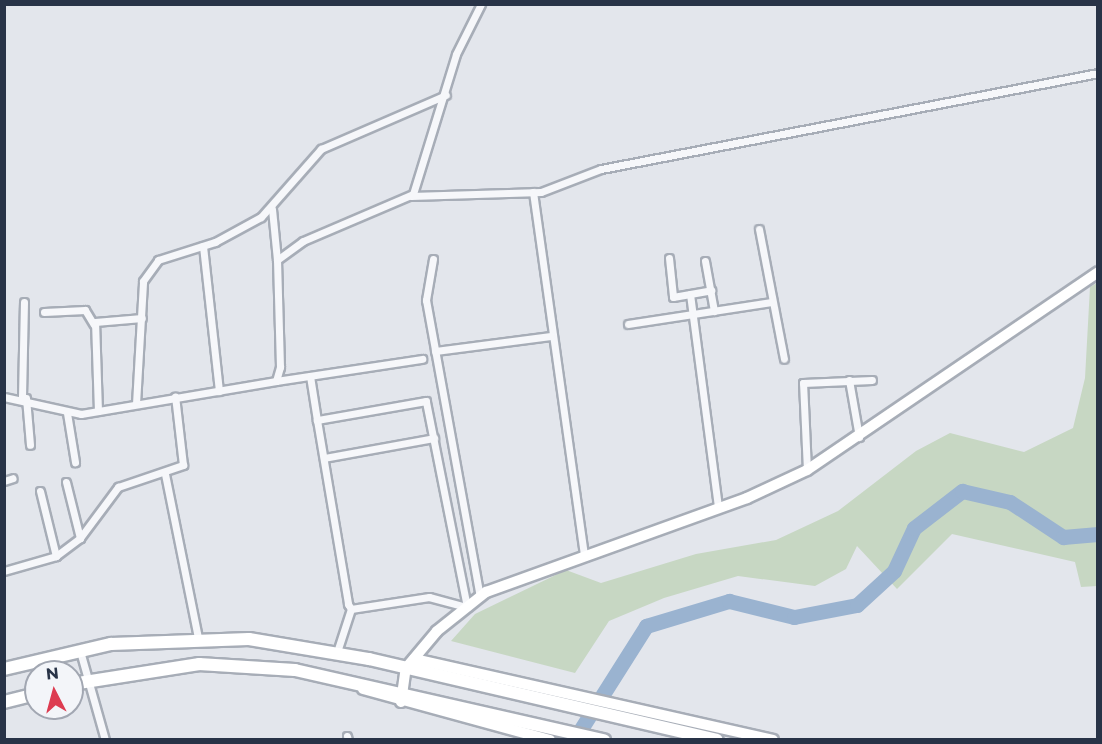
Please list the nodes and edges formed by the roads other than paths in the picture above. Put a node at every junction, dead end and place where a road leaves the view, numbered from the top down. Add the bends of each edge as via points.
1 (482, 4) edge
2 (1098, 73) edge
3 (446, 95) junction
4 (414, 192) junction
5 (532, 192) junction
6 (272, 208) junction
7 (759, 229) dead end
8 (203, 246) junction
9 (669, 258) dead end
10 (433, 259) dead end
11 (277, 260) junction
12 (705, 261) dead end
13 (1098, 272) edge
14 (711, 290) junction
15 (690, 294) junction
16 (24, 302) dead end
17 (771, 302) junction
18 (714, 311) junction
19 (44, 312) dead end
20 (693, 315) junction
21 (142, 318) junction
22 (628, 324) dead end
23 (94, 325) junction
24 (551, 336) junction
25 (435, 351) junction
26 (422, 358) dead end
27 (784, 359) dead end
28 (310, 376) junction
29 (849, 380) junction
30 (872, 380) dead end
31 (276, 381) junction
32 (219, 391) junction
33 (175, 396) junction
34 (4, 397) edge
35 (24, 398) junction
36 (136, 404) junction
37 (98, 411) junction
38 (67, 413) junction
39 (318, 420) junction
40 (434, 438) junction
41 (859, 438) junction
42 (30, 445) dead end
43 (324, 458) junction
44 (75, 462) dead end
45 (807, 470) junction
46 (165, 474) junction
47 (13, 478) dead end
48 (4, 481) edge
49 (66, 482) dead end
50 (40, 490) dead end
51 (718, 508) junction
52 (80, 538) junction
53 (56, 556) junction
54 (584, 556) junction
55 (4, 571) edge
56 (480, 596) junction
57 (466, 607) junction
58 (351, 609) junction
59 (198, 637) junction
60 (79, 648) junction
61 (337, 652) junction
62 (410, 663) junction
63 (4, 669) edge
64 (86, 680) junction
65 (24, 697) edge
66 (402, 697) junction
67 (4, 702) edge
68 (616, 711) junction
69 (534, 729) junction
70 (603, 739) edge
71 (105, 740) edge
72 (550, 740) edge
73 (717, 740) edge
74 (773, 740) edge

1 - 3 street via 456,54
2 - 5 street via 601,169
3 - 4 street
3 - 6 street via 321,149
4 - 5 street
4 - 11 street via 303,241
5 - 24 street
6 - 8 street
6 - 11 street
7 - 17 street
8 - 21 street via 158,260 143,281
8 - 32 street
9 - 15 street via 673,297
10 - 25 street via 426,300
11 - 31 street via 280,368
12 - 14 street
13 - 41 street
14 - 15 street
14 - 18 street
15 - 20 street
16 - 35 street
17 - 18 street
17 - 27 street
18 - 20 street
19 - 23 street via 85,310
20 - 22 street
20 - 51 street
21 - 23 street via 99,319
21 - 36 street
23 - 37 street
24 - 25 street
24 - 54 street
25 - 56 street
26 - 28 street
28 - 31 street
28 - 39 street
29 - 30 street
29 - 41 street
29 - 45 street via 803,383
31 - 32 street
32 - 33 street
33 - 36 street
33 - 46 street via 184,459 176,471
34 - 35 street
35 - 38 street
35 - 42 street
36 - 37 street
37 - 38 street
38 - 44 street
39 - 40 street via 426,401
39 - 43 street
40 - 43 street
40 - 57 street
41 - 45 street
43 - 58 street
45 - 51 street
46 - 52 street via 118,488
46 - 59 street
47 - 48 street
49 - 52 street
50 - 53 street
51 - 54 street
52 - 53 street
53 - 55 street
54 - 56 street
56 - 57 street
57 - 58 street via 429,597
57 - 62 street
58 - 61 street
59 - 60 highway
59 - 61 highway
60 - 63 highway
60 - 64 street
61 - 62 highway
62 - 66 street
62 - 68 highway
64 - 66 highway via 199,664 330,675
64 - 71 street
65 - 67 highway
66 - 69 highway
68 - 73 highway
68 - 74 street
69 - 70 highway
69 - 72 street

